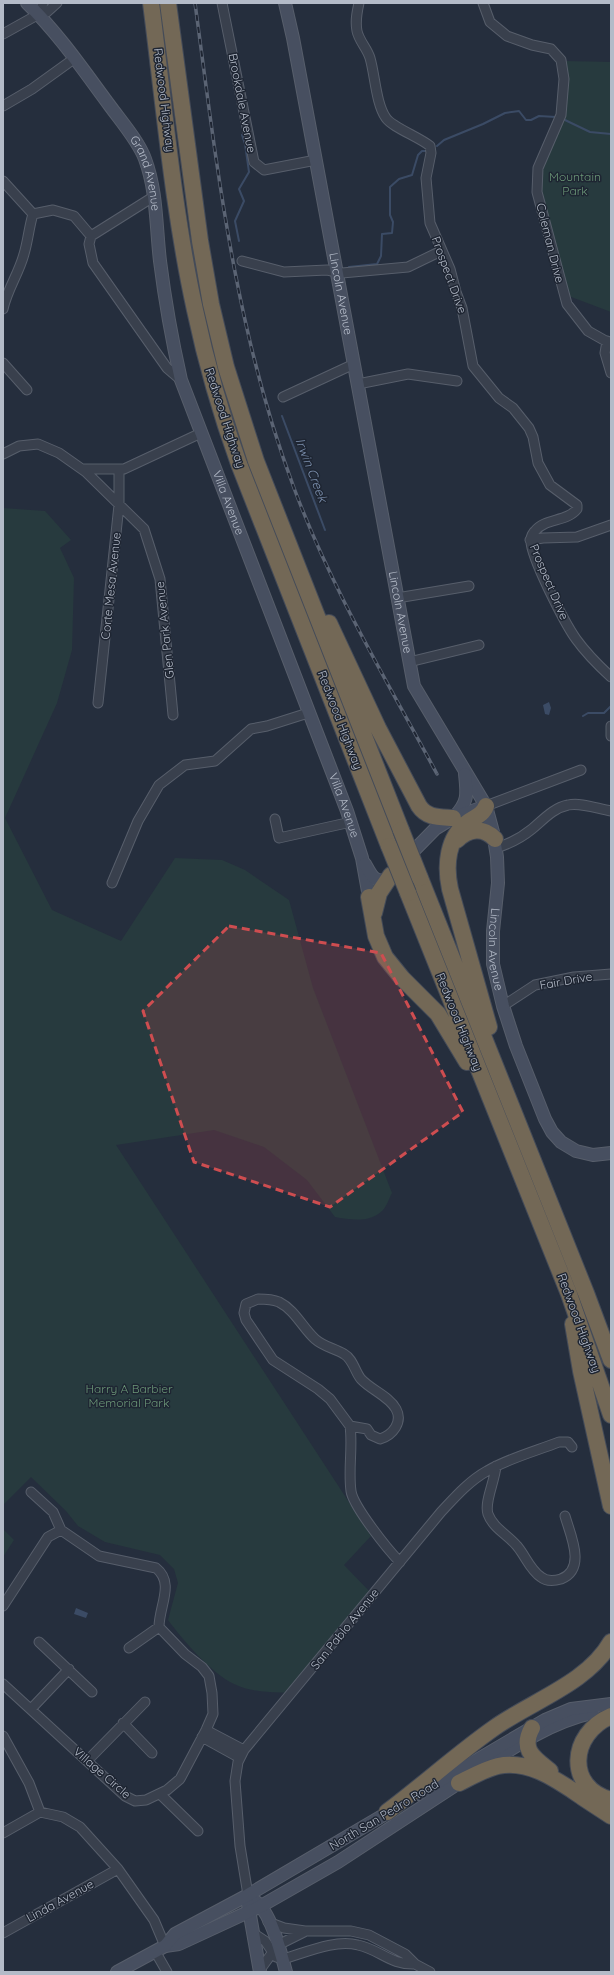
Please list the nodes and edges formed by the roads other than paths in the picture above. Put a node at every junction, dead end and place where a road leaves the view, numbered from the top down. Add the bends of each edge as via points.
1 (27, 3) edge
2 (57, 3) edge
3 (151, 3) edge
4 (168, 3) edge
5 (222, 3) edge
6 (285, 3) edge
7 (359, 3) edge
8 (483, 3) edge
9 (41, 9) edge
10 (3, 34) edge
11 (74, 58) junction
12 (3, 106) edge
13 (316, 160) junction
14 (3, 181) edge
15 (153, 197) junction
16 (33, 214) junction
17 (91, 236) junction
18 (441, 251) junction
19 (242, 261) dead end
20 (336, 272) junction
21 (3, 309) edge
22 (609, 342) edge
23 (3, 363) edge
24 (354, 364) junction
25 (611, 373) edge
26 (181, 380) junction
27 (456, 381) dead end
28 (358, 384) junction
29 (27, 390) dead end
30 (283, 397) dead end
31 (201, 433) junction
32 (3, 454) edge
33 (120, 469) junction
34 (83, 470) junction
35 (119, 505) junction
36 (611, 525) edge
37 (530, 540) junction
38 (297, 567) junction
39 (469, 586) dead end
40 (397, 598) junction
41 (479, 645) dead end
42 (410, 662) junction
43 (611, 677) edge
44 (98, 703) dead end
45 (308, 713) junction
46 (174, 715) dead end
47 (611, 726) edge
48 (611, 736) edge
49 (465, 768) junction
50 (581, 770) dead end
51 (486, 806) junction
52 (611, 811) edge
53 (453, 818) junction
54 (275, 819) dead end
55 (351, 822) junction
56 (495, 843) junction
57 (452, 845) junction
58 (362, 858) junction
59 (391, 875) junction
60 (112, 883) dead end
61 (369, 897) joint
62 (373, 924) junction
63 (611, 974) edge
64 (502, 1006) junction
65 (501, 1082) junction
66 (490, 1099) junction
67 (611, 1153) edge
68 (569, 1294) junction
69 (611, 1360) edge
70 (611, 1415) edge
71 (350, 1426) junction
72 (572, 1447) dead end
73 (496, 1466) junction
74 (31, 1492) dead end
75 (611, 1506) edge
76 (565, 1516) dead end
77 (61, 1530) junction
78 (400, 1562) junction
79 (3, 1606) edge
80 (159, 1627) junction
81 (39, 1642) dead end
82 (611, 1642) edge
83 (129, 1648) dead end
84 (69, 1669) junction
85 (3, 1684) edge
86 (92, 1692) dead end
87 (145, 1702) dead end
88 (611, 1704) edge
89 (31, 1709) junction
90 (611, 1710) edge
91 (611, 1716) edge
92 (123, 1723) junction
93 (204, 1734) junction
94 (529, 1734) junction
95 (3, 1736) edge
96 (152, 1753) dead end
97 (242, 1754) junction
98 (87, 1760) junction
99 (459, 1783) junction
100 (160, 1794) junction
101 (611, 1800) edge
102 (590, 1802) junction
103 (40, 1812) junction
104 (386, 1812) junction
105 (611, 1816) edge
106 (198, 1831) dead end
107 (3, 1833) edge
108 (118, 1869) junction
109 (248, 1895) junction
110 (262, 1906) junction
111 (249, 1912) junction
112 (268, 1922) junction
113 (305, 1931) junction
114 (3, 1933) edge
115 (253, 1933) junction
116 (160, 1948) junction
117 (275, 1948) junction
118 (283, 1959) junction
119 (415, 1964) junction
120 (260, 1971) edge
121 (117, 1972) edge
122 (166, 1972) edge
123 (286, 1972) edge
124 (430, 1972) edge

1 - 9 main road, Grand Avenue
2 - 9 street via 48,12
3 - 66 highway, Redwood Highway, bridge via 187,270 218,402 239,464
4 - 38 highway, Redwood Highway via 200,241 215,320 245,430
5 - 13 street, Brookdale Avenue via 254,162 264,170
6 - 13 main road, Lincoln Avenue
7 - 18 street, Prospect Drive via 356,21 358,39 370,56 386,118 430,146 426,178 430,223
8 - 22 street, Coleman Drive via 490,22 507,36 551,49 561,60 564,79 561,115 538,168 537,192 567,304 588,331
9 - 10 street
9 - 11 main road, Grand Avenue
11 - 12 street via 32,90
11 - 15 main road, Grand Avenue via 145,158
13 - 20 main road, Lincoln Avenue
14 - 16 street
15 - 17 street
15 - 26 main road, Grand Avenue via 171,333
16 - 17 street via 53,210 74,216
16 - 21 street via 24,254
17 - 26 street via 89,244 93,263 166,368
18 - 20 street via 408,267
18 - 37 street, Prospect Drive via 464,314 472,366 529,428 534,437 538,463 550,485 577,505 574,514 542,525 534,531
19 - 20 street via 284,272
20 - 24 main road, Lincoln Avenue
22 - 25 street via 604,353
23 - 29 street
24 - 28 main road, Lincoln Avenue
24 - 30 street
26 - 31 main road, Villa Avenue
27 - 28 street via 408,374
28 - 40 main road, Lincoln Avenue
31 - 33 street
31 - 45 main road, Villa Avenue
32 - 34 street, Glen Park Avenue via 19,446 38,444 59,453
33 - 34 street
33 - 35 street, Corte Mesa Avenue
34 - 35 street, Glen Park Avenue
35 - 44 street, Corte Mesa Avenue
35 - 46 street, Glen Park Avenue via 144,529 160,579
36 - 37 street via 577,537
37 - 43 street, Prospect Drive via 546,582 568,627 592,660
38 - 53 highway via 339,642 373,718 417,803 424,813 430,816
38 - 65 highway, Redwood Highway, bridge
39 - 40 street
40 - 42 main road, Lincoln Avenue
41 - 42 street
42 - 49 main road, Lincoln Avenue via 414,686
45 - 55 main road, Villa Avenue
45 - 60 street via 267,726 251,728 215,761 185,765 159,785 138,821
47 - 48 street
49 - 51 main road, Lincoln Avenue
49 - 53 main road via 466,800 462,809
50 - 51 street
51 - 53 main road
51 - 56 main road, Lincoln Avenue
51 - 57 highway via 482,814 462,827
52 - 56 street via 567,804 544,817 517,840
53 - 59 main road via 426,836
54 - 55 street via 279,838
55 - 58 main road, Villa Avenue
56 - 57 highway via 484,831 472,830
56 - 64 main road, Lincoln Avenue via 498,883 493,931 493,964
57 - 65 highway via 447,862 449,883 486,1015
58 - 59 main road, Villa Avenue via 375,879 382,881
58 - 61 main road, Villa Avenue
59 - 62 highway via 379,893
61 - 62 highway
62 - 66 highway via 380,947 389,962 438,1014
63 - 64 street, Fair Drive via 574,977 535,985
64 - 67 main road, Lincoln Avenue via 552,1132 561,1142 576,1151 593,1155
65 - 69 highway, Redwood Highway
66 - 68 highway, Redwood Highway
68 - 70 highway, Redwood Highway
68 - 75 highway via 578,1360
71 - 71 street via 330,1399 273,1360 246,1320 246,1304 258,1298 268,1299 289,1310 323,1346 348,1357 360,1378 395,1408 398,1416 397,1425 390,1435 380,1439 366,1429
71 - 78 street via 351,1492 366,1519
72 - 73 street, San Pablo Avenue via 568,1442 559,1442
73 - 76 street via 487,1504 490,1519 545,1580 564,1578 574,1566 575,1549
73 - 78 street, San Pablo Avenue via 481,1474 456,1496
74 - 77 street via 53,1512
77 - 79 street via 48,1537
77 - 80 street via 99,1556 149,1566 162,1573 167,1588 160,1611
78 - 97 street, San Pablo Avenue
80 - 83 street
80 - 93 street, Village Circle via 209,1676 213,1714
81 - 84 street
82 - 104 highway via 600,1658 584,1673 495,1727
84 - 86 street
84 - 89 street
85 - 89 street, Village Circle
87 - 92 street
88 - 94 main road, North San Pedro Road via 571,1710 554,1716
89 - 98 street, Village Circle
90 - 94 main road, North San Pedro Road via 566,1720
91 - 101 highway via 597,1723 588,1732 578,1757 581,1772 589,1786
92 - 96 street
92 - 98 street
93 - 97 street
93 - 100 street, Village Circle via 180,1779
94 - 99 main road, North San Pedro Road
94 - 102 highway via 529,1751 534,1758
94 - 104 main road, North San Pedro Road
95 - 103 street via 29,1783
97 - 109 street, San Pablo Avenue via 235,1772 235,1790
98 - 100 street, Village Circle via 125,1796 135,1801 146,1800
99 - 102 highway via 494,1767 521,1766 550,1776
99 - 110 main road, North San Pedro Road via 348,1856
100 - 106 street
102 - 105 highway
103 - 107 street
103 - 108 street via 63,1817 80,1827
104 - 109 main road, North San Pedro Road
108 - 114 street, Linda Avenue
108 - 116 street via 154,1920
109 - 110 main road
109 - 111 main road
109 - 116 main road, North San Pedro Road via 175,1934
110 - 111 main road, North San Pedro Road
110 - 112 main road
111 - 115 main road
111 - 116 main road, North San Pedro Road via 179,1944
112 - 113 street via 284,1928
112 - 117 main road
113 - 117 street
113 - 119 street via 351,1931 365,1934 406,1954
115 - 117 street
115 - 120 main road
116 - 121 main road, North San Pedro Road
116 - 122 street
117 - 118 main road
117 - 120 street
118 - 119 street via 332,1945 350,1944 368,1948 397,1963
118 - 123 main road
119 - 124 street

